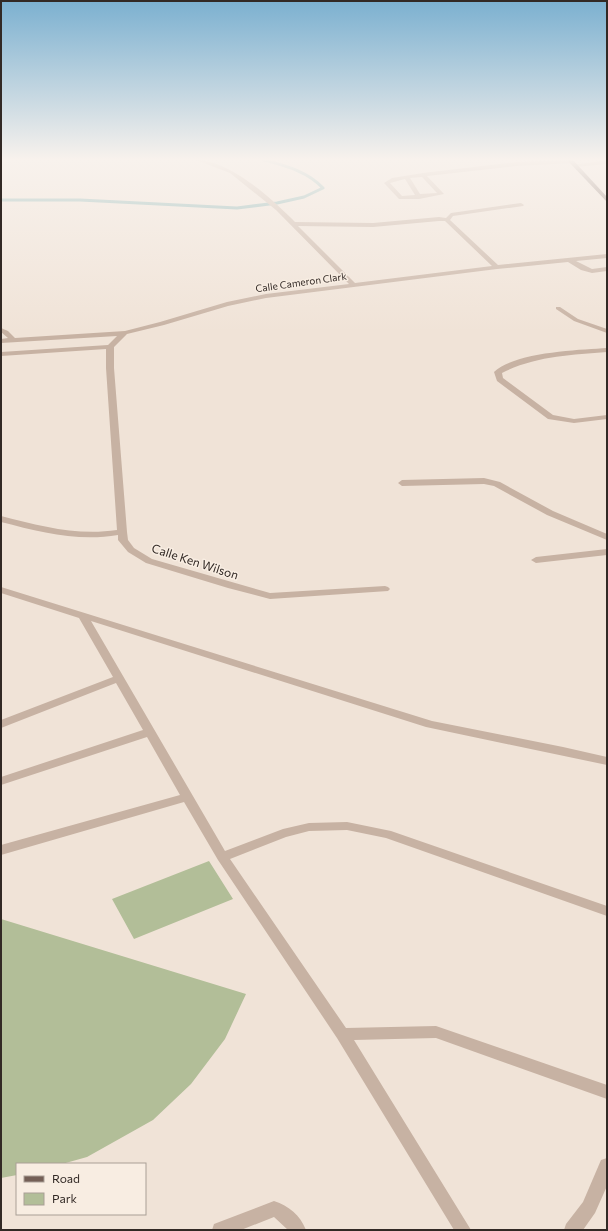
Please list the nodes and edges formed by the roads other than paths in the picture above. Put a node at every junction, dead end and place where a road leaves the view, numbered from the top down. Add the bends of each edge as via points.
1 (286, 217) edge
2 (449, 217) edge
3 (447, 220) junction
4 (292, 224) junction
5 (607, 256) edge
6 (597, 257) junction
7 (570, 260) junction
8 (607, 266) edge
9 (497, 267) junction
10 (607, 269) edge
11 (354, 285) junction
12 (558, 308) dead end
13 (1, 330) edge
14 (607, 331) edge
15 (125, 333) junction
16 (14, 341) junction
17 (1, 342) edge
18 (110, 346) junction
19 (607, 350) edge
20 (1, 354) edge
21 (607, 417) edge
22 (402, 483) dead end
23 (1, 519) edge
24 (122, 532) junction
25 (607, 537) edge
26 (607, 552) edge
27 (536, 560) dead end
28 (384, 589) dead end
29 (4, 594) edge
30 (83, 616) junction
31 (118, 678) junction
32 (1, 724) edge
33 (150, 732) junction
34 (607, 762) edge
35 (1, 781) edge
36 (188, 796) junction
37 (1, 850) edge
38 (222, 857) junction
39 (607, 911) edge
40 (342, 1034) junction
41 (607, 1092) edge
42 (607, 1165) edge
43 (220, 1230) edge
44 (298, 1230) edge
45 (463, 1230) edge
46 (572, 1230) edge

1 - 4 street
2 - 3 street
3 - 4 street via 373,225
3 - 9 street
4 - 11 street
5 - 6 street, Calle Cameron Clark
6 - 7 street, Calle Cameron Clark
6 - 8 street
7 - 9 street, Calle Cameron Clark
7 - 10 street via 589,271 599,272
9 - 11 street, Calle Cameron Clark
11 - 15 street, Calle Cameron Clark via 266,296 227,304
12 - 14 street via 576,320
13 - 16 street
15 - 16 street, Calle Cameron Clark
15 - 18 street
16 - 17 street, Calle Cameron Clark
18 - 20 street
18 - 24 street, Calle Ken Wilson
19 - 21 street via 529,359 498,372 500,379 551,417 574,421
22 - 25 street via 484,481 497,484 550,513
23 - 24 street via 69,533 97,535
24 - 28 street, Calle Ken Wilson via 123,540 131,550 149,561 270,596
26 - 27 street
29 - 30 street
30 - 31 street
30 - 34 street via 430,724
31 - 32 street
31 - 33 street
33 - 35 street
33 - 36 street
36 - 37 street
36 - 38 street
38 - 39 street via 283,833 310,827 348,826 387,834
38 - 40 street
40 - 41 street via 436,1032
40 - 45 street
42 - 46 street via 593,1202
43 - 44 street via 274,1209 286,1215

